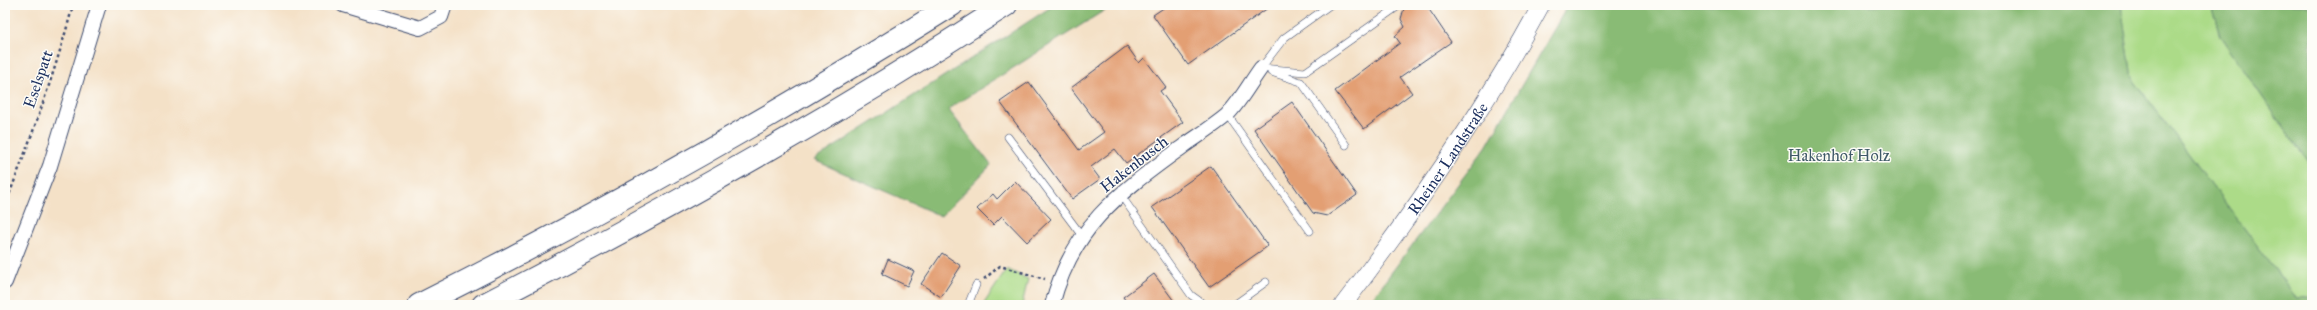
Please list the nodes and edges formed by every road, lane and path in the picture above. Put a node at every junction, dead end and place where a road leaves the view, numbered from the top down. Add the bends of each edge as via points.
1 (73, 5) edge
2 (99, 5) edge
3 (343, 5) edge
4 (445, 5) edge
5 (952, 5) edge
6 (1006, 5) edge
7 (1330, 5) edge
8 (1400, 5) edge
9 (1541, 5) edge
10 (1261, 68) junction
11 (1227, 114) junction
12 (1008, 137) dead end
13 (1346, 145) dead end
14 (1120, 194) junction
15 (5, 205) edge
16 (1310, 231) dead end
17 (1082, 236) junction
18 (1058, 281) junction
19 (5, 282) edge
20 (1266, 282) dead end
21 (976, 285) joint
22 (418, 305) edge
23 (482, 305) edge
24 (968, 305) edge
25 (1052, 305) edge
26 (1205, 305) edge
27 (1234, 305) edge
28 (1343, 305) edge

1 - 15 path, Eselspatt via 63,45 33,134
2 - 19 street via 50,166
3 - 4 street via 420,28 441,17
5 - 22 highway via 860,63 736,134 588,216
6 - 23 highway via 905,70 773,149 589,250
7 - 10 lane via 1284,38
8 - 10 lane via 1305,72
9 - 28 street, Rheiner Landstraße via 1505,71 1418,204
10 - 11 street, Hakenbusch
10 - 13 lane via 1301,82
11 - 14 street, Hakenbusch
11 - 16 lane
12 - 17 lane
14 - 17 street, Hakenbusch via 1094,219
14 - 26 lane via 1191,295
17 - 18 street, Hakenbusch
18 - 21 path via 1000,266
18 - 25 street, Hakenbusch
20 - 27 lane
21 - 24 lane

